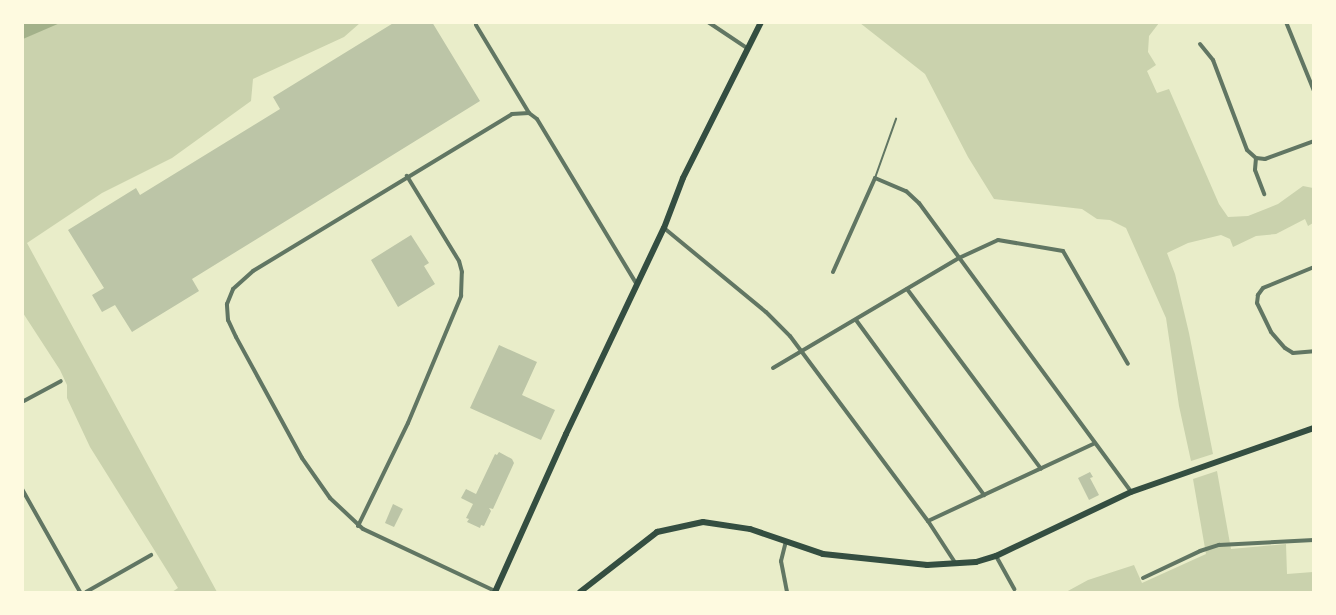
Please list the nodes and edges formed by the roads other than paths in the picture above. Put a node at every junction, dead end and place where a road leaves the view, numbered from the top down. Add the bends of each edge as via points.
1 (708, 22) edge
2 (761, 22) edge
3 (1286, 22) edge
4 (476, 25) dead end
5 (1200, 44) dead end
6 (747, 48) junction
7 (1314, 91) edge
8 (529, 113) junction
9 (896, 119) dead end
10 (1314, 141) edge
11 (1256, 158) junction
12 (407, 176) junction
13 (875, 177) junction
14 (1264, 194) dead end
15 (664, 228) junction
16 (959, 258) junction
17 (1314, 267) edge
18 (833, 272) dead end
19 (636, 283) junction
20 (907, 289) junction
21 (856, 320) junction
22 (1314, 351) edge
23 (803, 352) junction
24 (1128, 364) dead end
25 (773, 368) dead end
26 (61, 381) dead end
27 (22, 402) edge
28 (1314, 428) edge
29 (1095, 443) junction
30 (1041, 469) junction
31 (22, 489) edge
32 (1131, 492) junction
33 (984, 495) junction
34 (928, 521) junction
35 (358, 526) junction
36 (786, 540) junction
37 (1314, 540) edge
38 (151, 555) dead end
39 (996, 556) junction
40 (956, 564) junction
41 (1143, 578) dead end
42 (1014, 589) dead end
43 (80, 592) edge
44 (86, 592) edge
45 (496, 592) edge
46 (580, 592) edge
47 (787, 592) edge

1 - 6 street
2 - 6 main road
3 - 7 street
4 - 8 street
5 - 11 street via 1213,60 1247,150
6 - 15 main road via 680,184
8 - 12 street via 512,114
8 - 19 street via 537,119
9 - 13 lane
10 - 11 street via 1265,159
11 - 14 street via 1255,170
12 - 35 street via 459,261 461,296 408,423
12 - 35 street via 245,276 227,304 228,320 236,337 302,458 330,498
13 - 16 street via 912,195
13 - 18 street
15 - 19 main road
15 - 23 street via 766,312
16 - 20 street
16 - 24 street via 998,240 1063,251
16 - 29 street
17 - 22 street via 1263,288 1257,303 1271,332 1285,348 1293,353
19 - 45 main road
20 - 21 street
20 - 30 street
21 - 23 street
21 - 33 street
23 - 25 street
23 - 34 street
26 - 27 street
28 - 32 main road
29 - 30 street
29 - 32 street
30 - 33 street
31 - 43 street
32 - 39 main road
33 - 34 street
34 - 40 street
35 - 45 street
36 - 40 main road via 813,552 841,557
36 - 46 main road via 726,524 703,522 668,527 645,539
36 - 47 street via 782,561
37 - 41 street via 1219,545
38 - 44 street
39 - 40 main road
39 - 42 street

